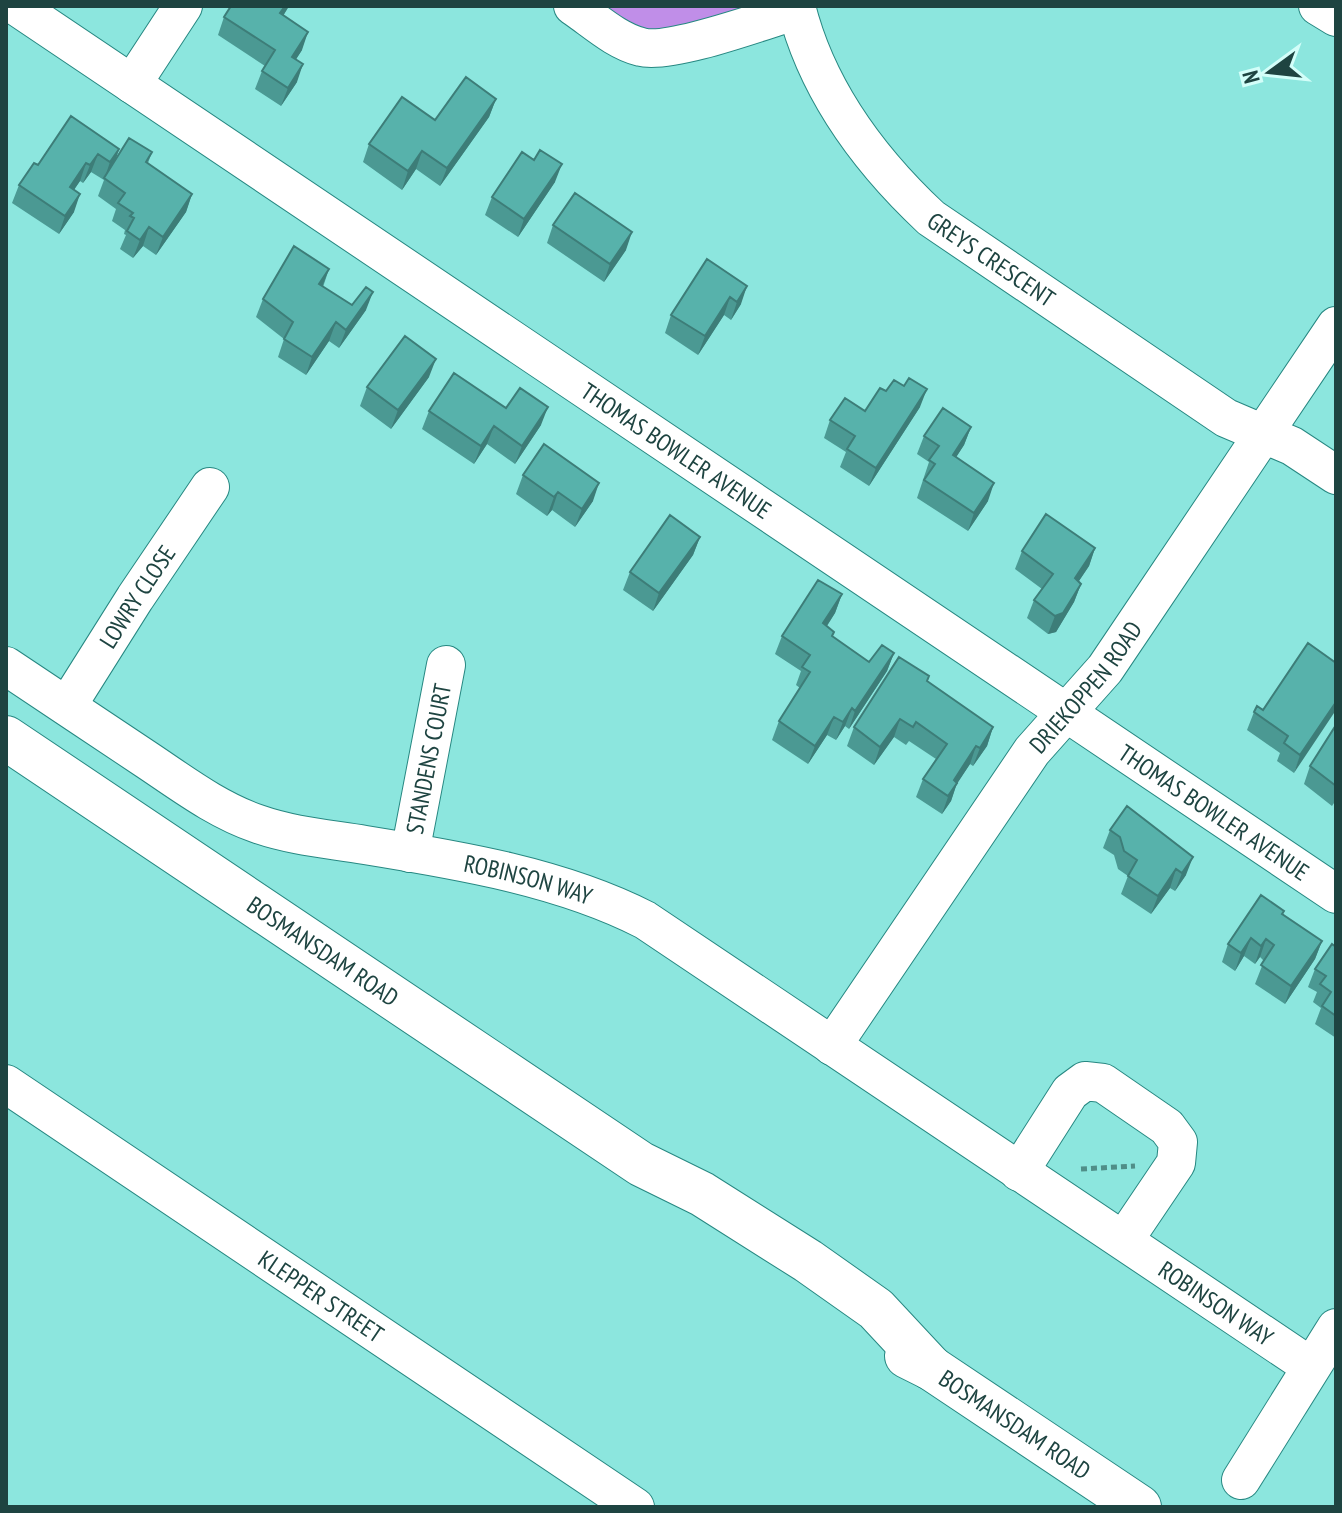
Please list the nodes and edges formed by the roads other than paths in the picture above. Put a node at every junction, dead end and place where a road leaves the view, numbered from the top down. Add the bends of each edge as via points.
1 (16, 6) edge
2 (183, 6) edge
3 (573, 6) edge
4 (1318, 6) edge
5 (796, 8) edge
6 (1336, 17) edge
7 (132, 84) junction
8 (1336, 326) edge
9 (1264, 434) junction
10 (1336, 475) edge
11 (210, 487) dead end
12 (446, 665) dead end
13 (6, 666) edge
14 (67, 706) junction
15 (1067, 712) junction
16 (6, 738) edge
17 (410, 853) junction
18 (1336, 894) edge
19 (832, 1046) junction
20 (6, 1084) edge
21 (1019, 1172) junction
22 (1124, 1240) junction
23 (1336, 1328) edge
24 (1310, 1366) junction
25 (1241, 1480) dead end
26 (635, 1507) edge
27 (1139, 1507) edge

1 - 7 street, THOMAS BOWLER AVENUE
2 - 7 street
3 - 5 street, GREYS CRESCENT via 643,48 670,48
4 - 6 street
5 - 9 street, GREYS CRESCENT via 810,50 848,124 900,189 931,218 1226,418
7 - 15 street, THOMAS BOWLER AVENUE
8 - 9 street, DRIEKOPPEN ROAD
9 - 10 street, GREYS CRESCENT
9 - 15 street, DRIEKOPPEN ROAD via 1105,669
11 - 14 street, LOWRY CLOSE
12 - 17 street, STANDENS COURT
13 - 14 street, ROBINSON WAY
14 - 17 street, ROBINSON WAY via 227,812 295,834
15 - 18 street, THOMAS BOWLER AVENUE
15 - 19 street, DRIEKOPPEN ROAD via 1032,751
16 - 27 main road, BOSMANSDAM ROAD via 641,1164 690,1210 856,1330 931,1368
17 - 19 street, ROBINSON WAY via 565,886 614,904
19 - 21 street, ROBINSON WAY
20 - 26 street, KLEPPER STREET
21 - 22 street, ROBINSON WAY
21 - 22 street via 1070,1092 1093,1080 1103,1083 1174,1134 1179,1152
22 - 24 street, ROBINSON WAY
23 - 24 street
24 - 25 street

